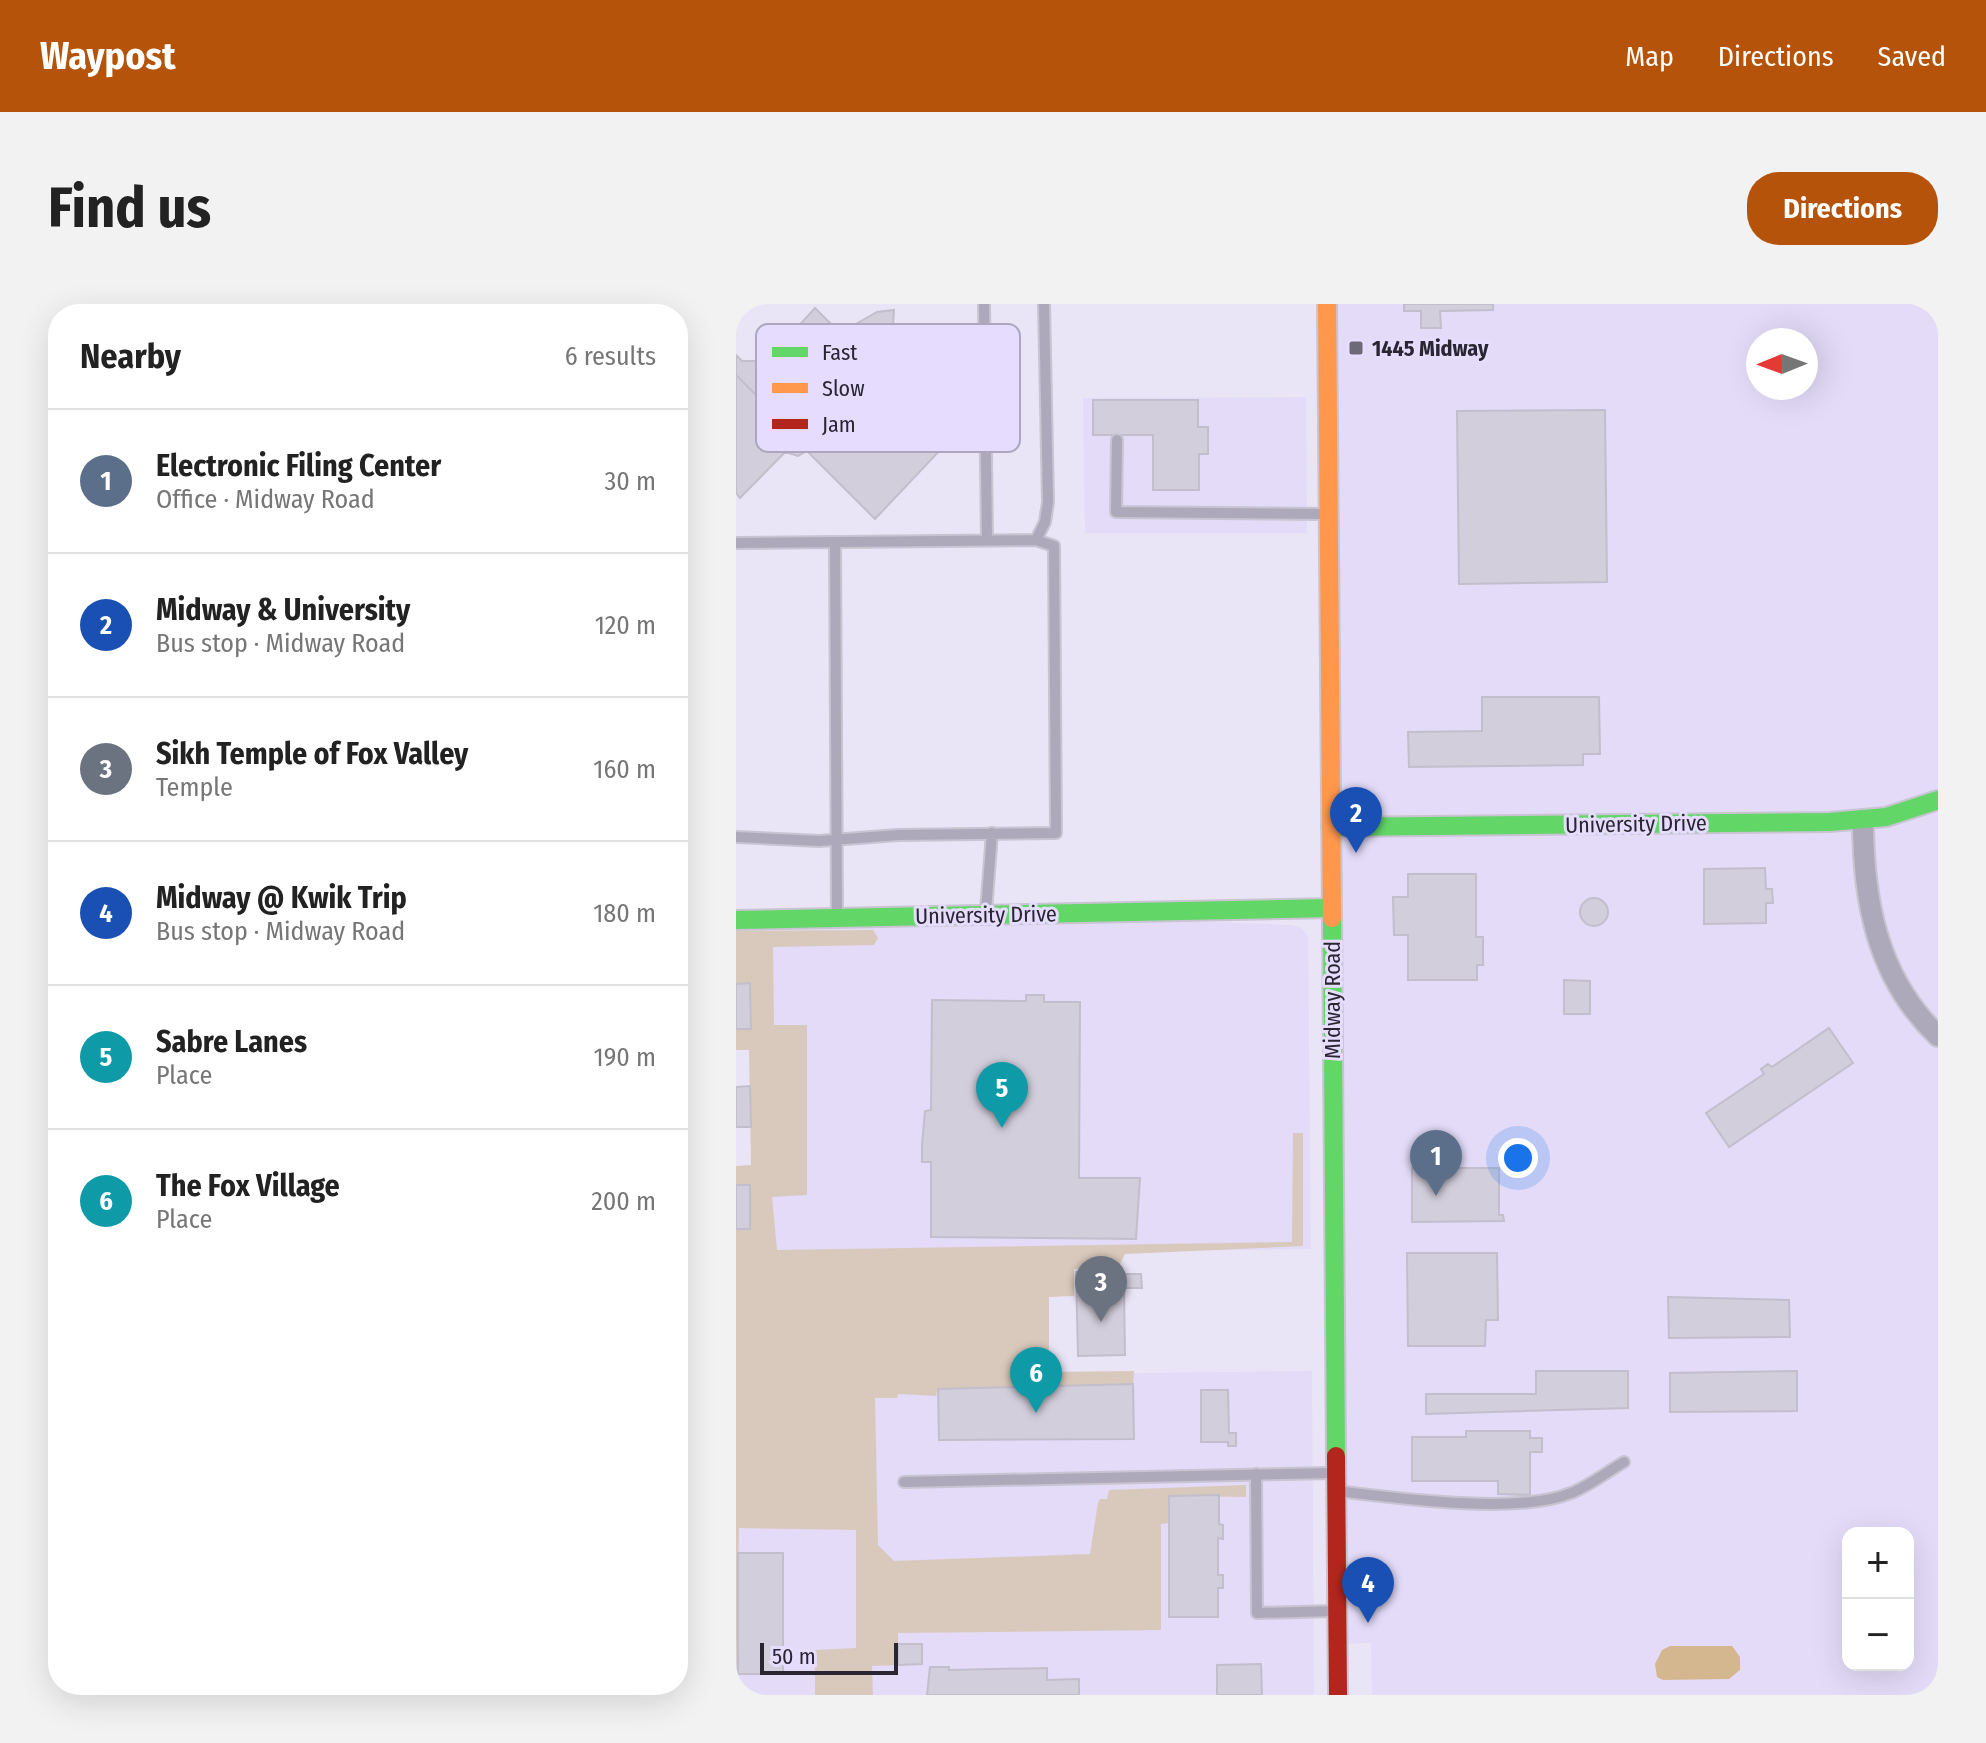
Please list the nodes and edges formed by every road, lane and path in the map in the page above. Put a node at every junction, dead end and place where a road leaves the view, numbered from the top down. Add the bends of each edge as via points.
1 (984, 304) edge
2 (1044, 304) edge
3 (1327, 304) edge
4 (984, 324) edge
5 (1117, 440) dead end
6 (986, 452) edge
7 (1328, 514) junction
8 (987, 540) junction
9 (1036, 540) junction
10 (835, 542) junction
11 (736, 543) edge
12 (1938, 800) edge
13 (1863, 820) junction
14 (1331, 827) junction
15 (992, 833) junction
16 (736, 837) edge
17 (837, 840) junction
18 (1332, 908) junction
19 (986, 915) junction
20 (837, 918) junction
21 (736, 920) edge
22 (1938, 1036) edge
23 (1624, 1462) dead end
24 (1256, 1474) junction
25 (904, 1482) dead end
26 (1336, 1482) junction
27 (1337, 1611) junction
28 (1338, 1695) edge

1 - 4 lane
2 - 9 lane via 1048,502
3 - 7 main road, Midway Road
5 - 7 lane via 1116,512
6 - 8 lane
7 - 14 main road, Midway Road
8 - 9 lane
8 - 10 lane
9 - 15 lane via 1054,546 1056,833
10 - 11 lane
10 - 17 lane
12 - 13 main road, University Drive
13 - 14 main road, University Drive
13 - 22 street via 1866,897 1875,935 1906,999
14 - 18 main road, Midway Road
15 - 17 lane
15 - 19 lane
16 - 17 lane
17 - 20 lane
18 - 19 main road, University Drive
18 - 26 main road, Midway Road
19 - 20 main road, University Drive
20 - 21 main road, University Drive
23 - 26 lane via 1572,1493 1539,1503 1420,1501
24 - 25 lane
24 - 26 lane
24 - 27 lane via 1257,1613
26 - 27 main road, Midway Road
27 - 28 main road, Midway Road

